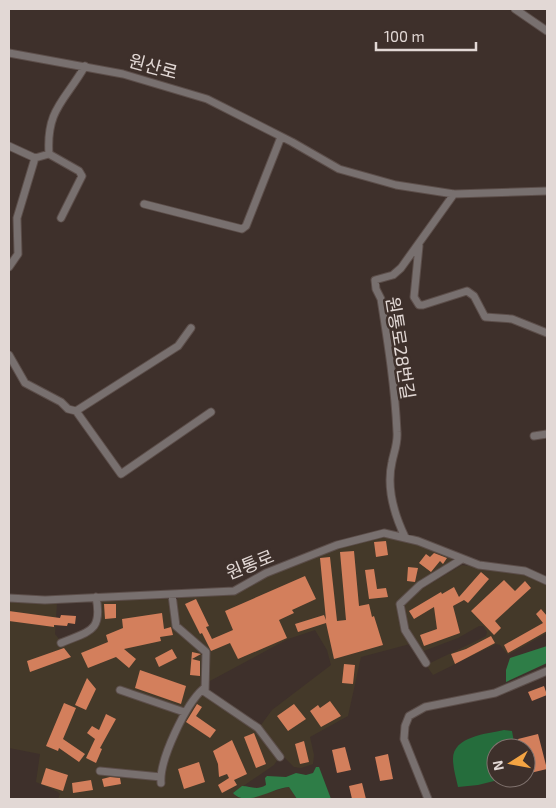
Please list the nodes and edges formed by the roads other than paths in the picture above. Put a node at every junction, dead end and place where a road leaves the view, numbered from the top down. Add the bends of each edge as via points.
1 (515, 9) edge
2 (547, 32) edge
3 (9, 53) edge
4 (85, 66) junction
5 (281, 137) junction
6 (9, 146) edge
7 (49, 154) junction
8 (35, 158) junction
9 (547, 190) edge
10 (454, 194) junction
11 (144, 204) dead end
12 (61, 218) dead end
13 (419, 245) junction
14 (9, 267) edge
15 (191, 328) dead end
16 (547, 333) edge
17 (9, 355) edge
18 (76, 411) junction
19 (211, 412) dead end
20 (547, 434) edge
21 (534, 436) dead end
22 (405, 537) junction
23 (462, 559) junction
24 (547, 581) edge
25 (172, 595) junction
26 (96, 597) junction
27 (9, 598) edge
28 (61, 643) dead end
29 (426, 663) dead end
30 (547, 671) edge
31 (203, 689) junction
32 (120, 690) dead end
33 (184, 712) junction
34 (280, 757) dead end
35 (100, 771) dead end
36 (428, 799) edge

1 - 2 street
3 - 4 street, 원산로
4 - 5 street, 원산로 via 207,99
4 - 7 street via 54,112 49,127
5 - 10 street, 원산로 via 339,169 396,185
5 - 11 street via 246,226 242,229
6 - 8 street
7 - 8 street
7 - 12 street via 82,176
8 - 14 street via 17,218 18,254
9 - 10 street, 원산로
10 - 13 street, 원통로28번길
13 - 16 street via 414,297 418,305 467,291 474,296 485,317 512,319
13 - 22 street, 원통로28번길 via 393,275 375,280 394,379 398,441 390,487
15 - 18 street via 178,346
17 - 18 street via 25,382
18 - 19 street via 121,474
20 - 21 street
22 - 23 street, 원통로
22 - 25 street, 원통로 via 384,533 354,540 266,573 234,591
23 - 24 street, 원통로 via 479,565 525,571
23 - 29 street via 420,585 400,604 405,630
25 - 26 street, 원통로
25 - 31 street via 176,626 206,652
26 - 27 street, 원통로
26 - 28 street via 99,618 96,624 89,631
30 - 36 street via 494,693 425,707 410,716 404,739
31 - 33 street
31 - 34 street via 210,698 258,728
32 - 33 street
33 - 35 street via 161,780

